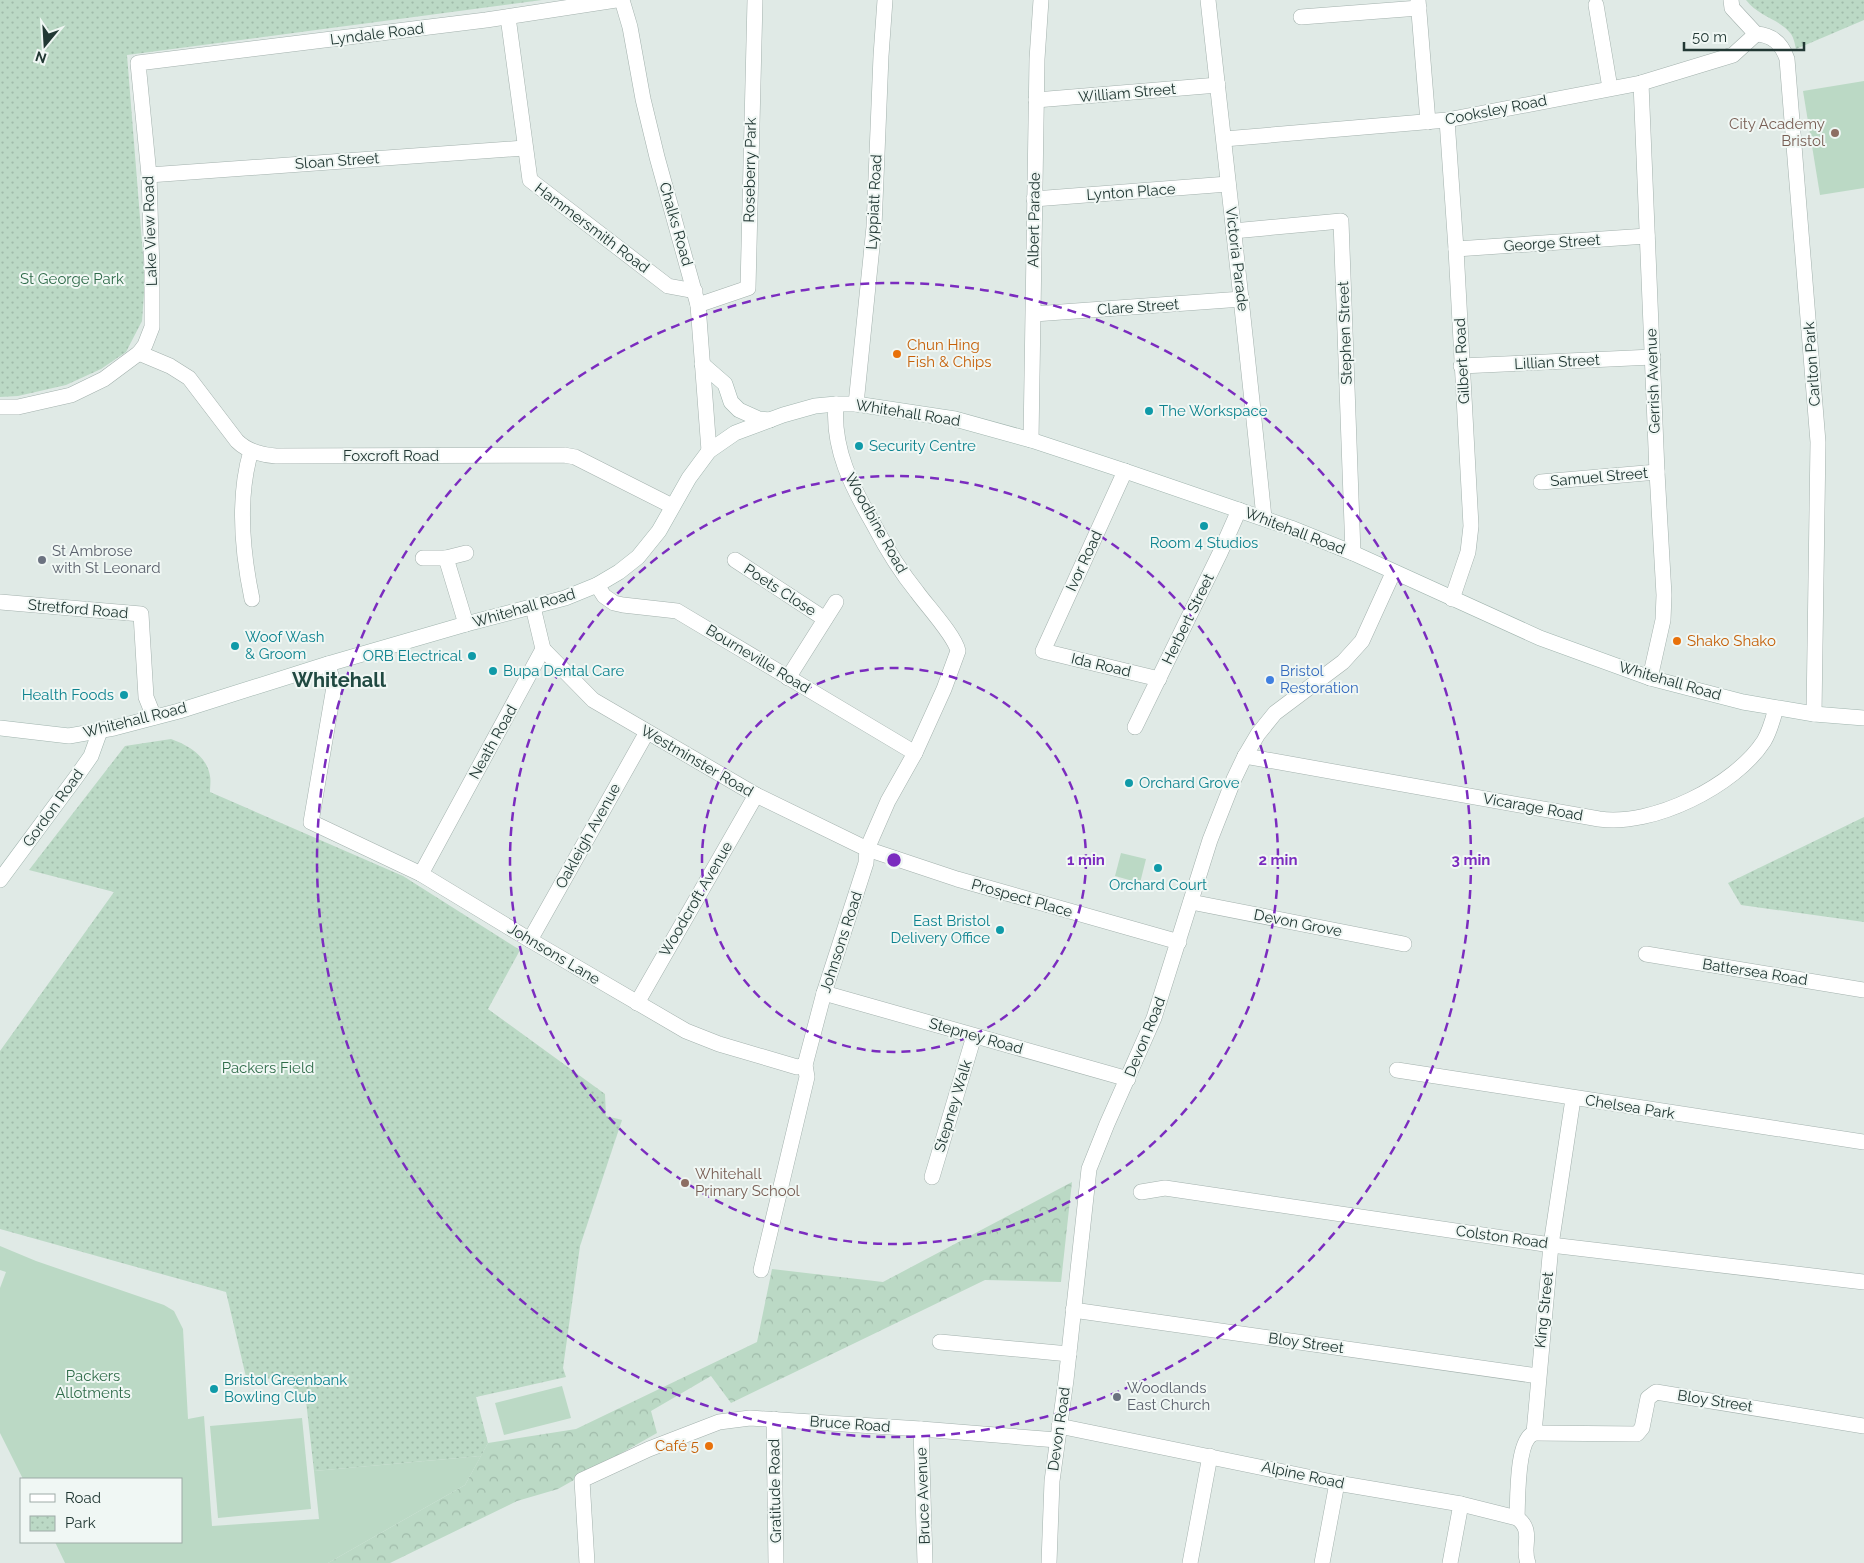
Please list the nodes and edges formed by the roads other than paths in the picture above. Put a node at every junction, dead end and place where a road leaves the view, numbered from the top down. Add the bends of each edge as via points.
1 (616, 0) edge
2 (622, 0) edge
3 (755, 0) edge
4 (885, 0) edge
5 (1041, 0) edge
6 (1208, 0) edge
7 (1731, 0) edge
8 (1419, 4) edge
9 (1596, 6) dead end
10 (508, 17) junction
11 (1301, 17) dead end
12 (1756, 34) junction
13 (138, 63) joint
14 (1641, 83) junction
15 (1218, 85) junction
16 (1610, 88) junction
17 (1036, 100) junction
18 (1447, 120) junction
19 (1428, 122) junction
20 (1224, 139) junction
21 (524, 148) junction
22 (149, 175) junction
23 (1228, 184) junction
24 (1034, 199) junction
25 (1233, 231) junction
26 (1647, 236) junction
27 (1456, 249) junction
28 (696, 298) junction
29 (1242, 299) junction
30 (1034, 314) junction
31 (139, 353) junction
32 (1653, 357) junction
33 (702, 364) junction
34 (1461, 366) junction
35 (836, 404) junction
36 (856, 404) junction
37 (0, 407) edge
38 (770, 420) junction
39 (1031, 440) junction
40 (251, 451) junction
41 (708, 451) junction
42 (1125, 472) junction
43 (1657, 472) junction
44 (1541, 482) dead end
45 (672, 506) junction
46 (1239, 510) junction
47 (1264, 518) junction
48 (466, 553) dead end
49 (1352, 553) junction
50 (423, 558) dead end
51 (446, 558) junction
52 (735, 560) dead end
53 (1393, 573) junction
54 (597, 585) junction
55 (252, 599) dead end
56 (1452, 600) junction
57 (0, 602) edge
58 (836, 602) dead end
59 (533, 607) junction
60 (825, 620) junction
61 (466, 624) junction
62 (946, 630) joint
63 (543, 649) junction
64 (1043, 651) joint
65 (328, 664) junction
66 (788, 678) junction
67 (1650, 678) junction
68 (1159, 679) junction
69 (1776, 708) junction
70 (1814, 714) junction
71 (154, 717) junction
72 (1864, 718) edge
73 (1135, 727) dead end
74 (0, 728) edge
75 (100, 731) junction
76 (647, 732) junction
77 (915, 753) junction
78 (1245, 756) junction
79 (756, 795) junction
80 (867, 849) junction
81 (421, 874) junction
82 (0, 880) edge
83 (1191, 902) junction
84 (530, 940) junction
85 (1178, 942) junction
86 (1404, 944) dead end
87 (1646, 954) dead end
88 (1864, 990) edge
89 (824, 992) junction
90 (637, 1003) junction
91 (974, 1036) junction
92 (804, 1065) junction
93 (1397, 1070) dead end
94 (1128, 1079) junction
95 (1574, 1099) junction
96 (1864, 1142) edge
97 (932, 1176) dead end
98 (1141, 1192) dead end
99 (1551, 1245) junction
100 (761, 1270) dead end
101 (1864, 1282) edge
102 (1073, 1310) junction
103 (940, 1342) dead end
104 (1069, 1354) junction
105 (1538, 1376) junction
106 (774, 1418) junction
107 (1864, 1426) edge
108 (921, 1428) junction
109 (1058, 1433) junction
110 (1534, 1433) junction
111 (1210, 1456) junction
112 (1337, 1483) junction
113 (1461, 1504) junction
114 (1517, 1518) junction
115 (587, 1563) edge
116 (776, 1563) edge
117 (925, 1563) edge
118 (1049, 1563) edge
119 (1190, 1563) edge
120 (1322, 1563) edge
121 (1450, 1563) edge
122 (1528, 1563) edge

1 - 10 street, Lyndale Road
2 - 28 street, Chalks Road via 652,138
3 - 28 street, Roseberry Park via 748,288
4 - 36 street, Lyppiatt Road via 874,227
5 - 17 street, Albert Parade
6 - 15 street, Victoria Parade
7 - 12 street via 1732,8
8 - 11 street
8 - 19 street
9 - 16 street
10 - 13 street, Lyndale Road
10 - 21 street, Hammersmith Road
12 - 14 street, Cooksley Road via 1733,55
12 - 70 street, Carlton Park via 1769,36 1778,42 1787,59 1789,78 1818,442
13 - 22 street, Lake View Road
14 - 16 street, Cooksley Road
14 - 26 street, Gerrish Avenue
15 - 17 street, William Street
15 - 20 street, Victoria Parade
16 - 18 street, Cooksley Road
17 - 24 street, Albert Parade
18 - 19 street, Cooksley Road
18 - 27 street, Gilbert Road
19 - 20 street, Cooksley Road
20 - 23 street, Victoria Parade
21 - 22 street, Sloan Street
21 - 28 street, Hammersmith Road via 530,180 668,286
22 - 31 street, Lake View Road via 152,327
23 - 24 street, Lynton Place
23 - 25 street, Victoria Parade
24 - 30 street, Albert Parade
25 - 29 street, Victoria Parade
25 - 49 street, Stephen Street via 1341,221
26 - 27 street, George Street
26 - 32 street, Gerrish Avenue
27 - 34 street, Gilbert Road
28 - 33 street, Chalks Road
29 - 30 street, Clare Street
29 - 47 street, Victoria Parade
30 - 39 street, Albert Parade
31 - 37 street, Lake View Road via 104,379 71,395
31 - 40 street, Foxcroft Road via 189,378 237,442
32 - 34 street, Lillian Street
32 - 43 street, Gerrish Avenue
33 - 38 street via 725,384 731,402 740,410 759,419
33 - 41 street, Chalks Road
34 - 56 street, Gilbert Road via 1471,526 1468,552
35 - 36 street, Whitehall Road
35 - 38 street, Whitehall Road via 816,406
35 - 62 street, Woodbine Road via 839,443 850,484 908,581
36 - 39 street, Whitehall Road via 955,419
38 - 41 street, Whitehall Road via 735,433
39 - 42 street, Whitehall Road
40 - 45 street, Foxcroft Road via 276,456 564,455
40 - 55 street via 244,482 243,517 245,560
41 - 45 street, Whitehall Road
42 - 46 street, Whitehall Road
42 - 64 street, Ivor Road
43 - 44 street, Samuel Street
43 - 67 street, Gerrish Avenue via 1664,595 1663,620
45 - 54 street, Whitehall Road via 644,550 619,572
46 - 47 street, Whitehall Road
46 - 68 street, Herbert Street
47 - 49 street, Whitehall Road
48 - 51 street
49 - 53 street, Whitehall Road
50 - 51 street
51 - 61 street
52 - 60 street, Poets Close
53 - 56 street, Whitehall Road
53 - 78 street, Devon Road via 1362,641 1343,662 1275,714
54 - 59 street, Whitehall Road
54 - 66 street, Bourneville Road via 614,603 677,611
56 - 67 street, Whitehall Road via 1540,638
57 - 71 street, Stretford Road via 141,614 146,697
58 - 60 street, Poets Close
59 - 61 street, Whitehall Road
59 - 63 street
60 - 66 street, Poets Close
61 - 65 street, Whitehall Road
62 - 77 street, Johnsons Road via 957,654
63 - 76 street, Westminster Road via 593,700
63 - 81 street, Neath Road
64 - 68 street, Ida Road
65 - 71 street, Whitehall Road
65 - 81 street, Johnsons Lane via 334,687 311,822
66 - 77 street, Bourneville Road
67 - 69 street, Whitehall Road
68 - 73 street, Herbert Street
69 - 70 street, Whitehall Road
69 - 78 street, Vicarage Road via 1764,740 1731,774 1670,808 1624,820 1590,817
70 - 72 street, Whitehall Road
71 - 75 street, Whitehall Road
74 - 75 street, Whitehall Road via 69,736
75 - 82 street, Gordon Road via 91,756
76 - 79 street, Westminster Road
76 - 84 street, Oakleigh Avenue
77 - 80 street, Johnsons Road via 888,801
78 - 83 street, Devon Road via 1210,840
79 - 80 street, Westminster Road
79 - 90 street, Woodcroft Avenue
80 - 85 street, Prospect Place via 975,884
80 - 89 street, Johnsons Road via 866,862
81 - 84 street, Johnsons Lane
83 - 85 street, Devon Road
83 - 86 street, Devon Grove
84 - 90 street, Johnsons Lane
85 - 94 street, Devon Road via 1157,1010
87 - 88 street, Battersea Road
89 - 91 street, Stepney Road
89 - 92 street, Johnsons Road
90 - 92 street, Johnsons Lane via 692,1034 797,1067
91 - 94 street, Stepney Road
91 - 97 street, Stepney Walk
92 - 100 street, Johnsons Road via 807,1077
93 - 95 street, Chelsea Park
94 - 102 street, Devon Road via 1089,1168
95 - 96 street, Chelsea Park
95 - 99 street, King Street
98 - 99 street, Colston Road via 1165,1188
99 - 101 street, Colston Road
99 - 105 street, King Street
102 - 104 street, Devon Road
102 - 105 street, Bloy Street
103 - 104 street via 960,1350
104 - 109 street, Devon Road
105 - 110 street, King Street
106 - 108 street, Bruce Road
106 - 115 street, Bruce Road via 719,1422 582,1480
106 - 116 street, Gratitude Road
107 - 110 street, Bloy Street via 1656,1392 1648,1398 1642,1428 1637,1434
108 - 109 street, Bruce Road
108 - 117 street, Bruce Avenue
109 - 111 street, Alpine Road
109 - 118 street, Devon Road via 1052,1481
110 - 114 street, King Street via 1526,1439 1521,1454
111 - 112 street, Alpine Road
111 - 119 street
112 - 113 street, Alpine Road
112 - 120 street
113 - 114 street, Alpine Road
113 - 121 street
114 - 122 street via 1526,1528

